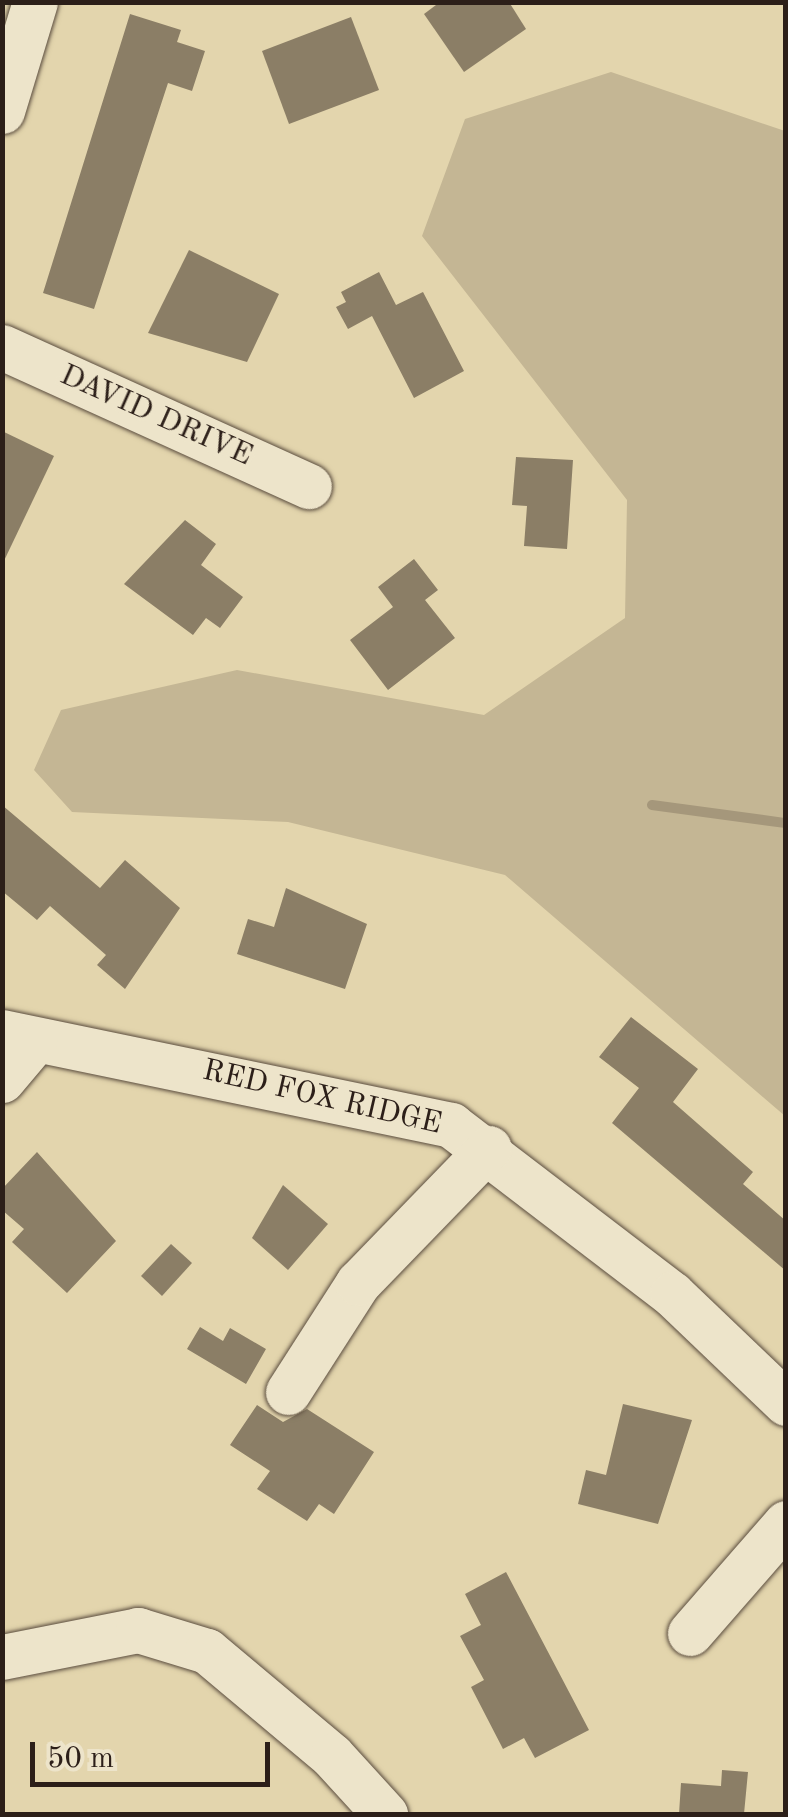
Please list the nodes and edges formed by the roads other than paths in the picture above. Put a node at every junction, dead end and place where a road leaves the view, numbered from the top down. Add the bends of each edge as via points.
1 (35, 2) edge
2 (2, 112) edge
3 (2, 346) edge
4 (309, 486) dead end
5 (18, 1037) edge
6 (2, 1080) edge
7 (489, 1148) junction
8 (288, 1392) dead end
9 (786, 1403) edge
10 (786, 1523) edge
11 (690, 1633) dead end
12 (2, 1657) edge
13 (385, 1814) edge

1 - 2 street
3 - 4 street, DAVID DRIVE
5 - 6 street
5 - 7 street, RED FOX RIDGE via 411,1111
7 - 8 street via 358,1283
7 - 9 street, RED FOX RIDGE via 672,1294
10 - 11 street
12 - 13 street via 138,1630 207,1650 332,1756

